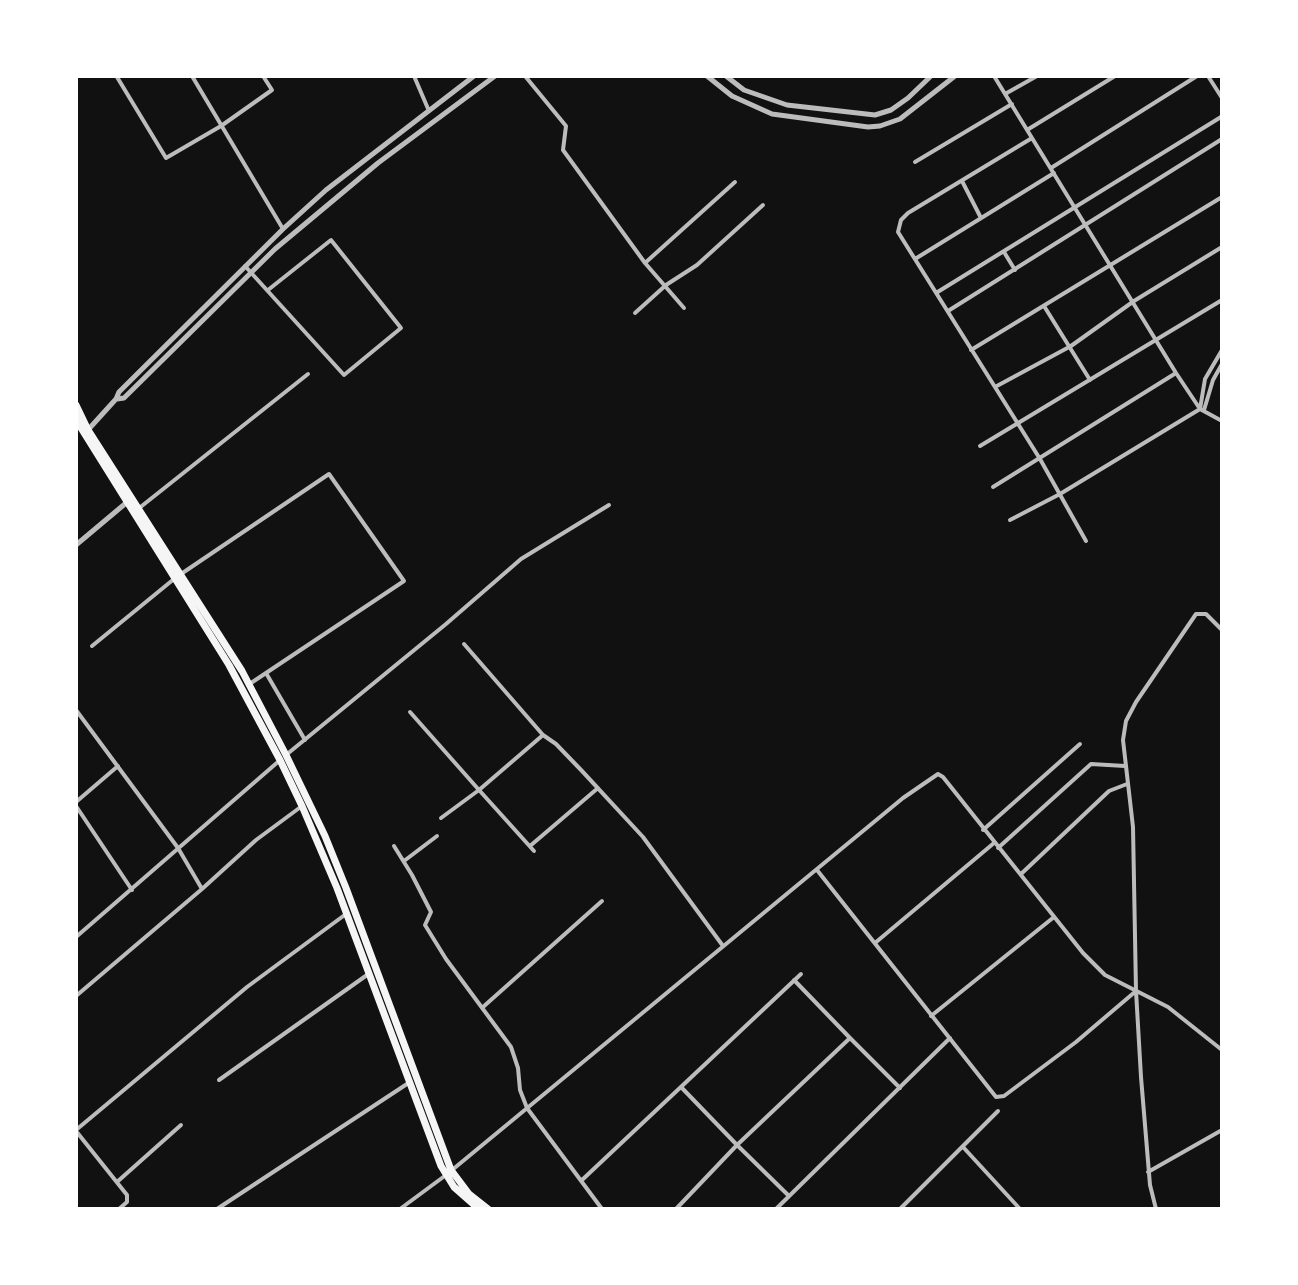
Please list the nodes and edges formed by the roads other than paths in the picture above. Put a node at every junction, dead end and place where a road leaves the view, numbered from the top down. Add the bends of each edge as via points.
1 (192, 76) edge
2 (263, 76) edge
3 (414, 76) edge
4 (475, 76) edge
5 (495, 76) edge
6 (525, 76) edge
7 (707, 76) edge
8 (726, 76) edge
9 (931, 76) edge
10 (955, 76) edge
11 (994, 76) edge
12 (1037, 76) edge
13 (1115, 76) edge
14 (1197, 76) edge
15 (1208, 76) edge
16 (117, 77) edge
17 (482, 86) junction
18 (1005, 94) junction
19 (1222, 98) edge
20 (1012, 104) junction
21 (429, 111) junction
22 (1222, 117) edge
23 (1222, 125) edge
24 (221, 126) junction
25 (1027, 130) junction
26 (1032, 138) junction
27 (1222, 139) edge
28 (915, 162) dead end
29 (1052, 171) junction
30 (962, 180) junction
31 (735, 182) dead end
32 (1222, 197) edge
33 (763, 205) dead end
34 (1076, 209) junction
35 (981, 218) junction
36 (1086, 225) junction
37 (283, 229) junction
38 (1222, 247) edge
39 (1004, 252) junction
40 (915, 259) junction
41 (645, 263) junction
42 (245, 266) junction
43 (1111, 266) junction
44 (1015, 270) junction
45 (251, 272) junction
46 (666, 285) junction
47 (268, 290) junction
48 (936, 293) junction
49 (1222, 300) edge
50 (1134, 301) junction
51 (1044, 306) junction
52 (684, 308) dead end
53 (948, 311) junction
54 (635, 313) dead end
55 (1155, 340) junction
56 (1070, 347) junction
57 (971, 350) junction
58 (1222, 350) edge
59 (1222, 364) edge
60 (1176, 373) junction
61 (308, 374) dead end
62 (1090, 380) junction
63 (995, 387) junction
64 (116, 399) junction
65 (76, 405) edge
66 (1202, 410) junction
67 (76, 420) edge
68 (1222, 421) edge
69 (1017, 423) junction
70 (86, 432) junction
71 (980, 446) dead end
72 (1040, 459) junction
73 (993, 487) dead end
74 (1060, 494) junction
75 (126, 503) junction
76 (609, 505) dead end
77 (138, 509) junction
78 (1010, 520) dead end
79 (1086, 541) dead end
80 (76, 545) edge
81 (178, 576) junction
82 (1222, 630) edge
83 (464, 644) dead end
84 (92, 646) dead end
85 (266, 673) junction
86 (246, 687) junction
87 (76, 710) edge
88 (410, 712) dead end
89 (543, 735) junction
90 (305, 740) junction
91 (1080, 744) dead end
92 (283, 758) junction
93 (118, 766) junction
94 (1125, 766) junction
95 (1127, 784) junction
96 (598, 788) junction
97 (479, 790) junction
98 (76, 804) edge
99 (302, 806) junction
100 (441, 818) dead end
101 (983, 830) junction
102 (437, 836) dead end
103 (394, 846) dead end
104 (529, 846) junction
105 (996, 846) junction
106 (178, 848) junction
107 (534, 851) dead end
108 (404, 861) junction
109 (816, 869) junction
110 (1021, 874) junction
111 (202, 889) junction
112 (132, 890) junction
113 (342, 890) junction
114 (602, 901) dead end
115 (346, 914) junction
116 (1054, 917) junction
117 (76, 923) edge
118 (82, 931) junction
119 (76, 937) edge
120 (875, 943) junction
121 (723, 946) junction
122 (369, 974) junction
123 (801, 974) dead end
124 (794, 980) junction
125 (1136, 991) junction
126 (76, 996) edge
127 (483, 1007) junction
128 (931, 1016) junction
129 (850, 1038) junction
130 (950, 1038) junction
131 (1222, 1040) edge
132 (1217, 1045) junction
133 (1222, 1050) edge
134 (219, 1080) dead end
135 (410, 1082) junction
136 (681, 1087) junction
137 (900, 1088) junction
138 (527, 1108) junction
139 (998, 1111) dead end
140 (429, 1124) junction
141 (181, 1125) dead end
142 (76, 1130) edge
143 (1222, 1130) edge
144 (737, 1145) junction
145 (963, 1147) junction
146 (448, 1172) junction
147 (1148, 1172) junction
148 (581, 1181) junction
149 (117, 1182) junction
150 (788, 1195) junction
151 (408, 1207) edge
152 (476, 1208) edge
153 (119, 1209) edge
154 (217, 1209) edge
155 (400, 1209) edge
156 (488, 1209) edge
157 (602, 1209) edge
158 (676, 1209) edge
159 (776, 1209) edge
160 (900, 1209) edge
161 (1020, 1209) edge
162 (1156, 1209) edge

1 - 24 street
2 - 24 street via 272,90
3 - 21 street
4 - 17 street
4 - 21 street
5 - 17 street
6 - 41 street via 566,126 563,150
7 - 10 street via 732,96 772,114 868,127 900,119
8 - 9 street via 744,90 787,105 875,115 900,104
11 - 18 street
12 - 18 street
13 - 25 street
14 - 29 street
15 - 19 street
16 - 24 street via 166,158
17 - 45 street via 378,163
18 - 20 street
20 - 25 street
20 - 28 street
21 - 37 street
22 - 23 street
22 - 34 street
24 - 37 street
25 - 26 street
26 - 29 street
26 - 30 street
27 - 36 street
29 - 34 street
29 - 35 street
30 - 35 street
30 - 40 street via 901,220 898,232
31 - 41 street
32 - 43 street
33 - 46 street via 697,265
34 - 36 street
34 - 39 street
35 - 40 street
36 - 43 street
36 - 44 street
37 - 42 street
38 - 50 street
39 - 44 street
39 - 48 street
40 - 48 street
41 - 46 street
42 - 45 street
42 - 64 street
43 - 50 street
43 - 51 street
44 - 53 street
45 - 47 street
45 - 64 street via 124,398
46 - 52 street
46 - 54 street
47 - 47 street via 344,375 401,328 331,240
48 - 53 street
49 - 55 street
50 - 55 street
50 - 56 street
51 - 56 street
51 - 57 street
53 - 57 street
55 - 60 street
55 - 62 street
56 - 62 street
56 - 63 street
57 - 63 street
58 - 66 street via 1205,379
59 - 66 street
60 - 66 street
60 - 72 street
61 - 77 street
62 - 69 street
63 - 69 street
64 - 70 street
65 - 70 highway
66 - 68 street
66 - 74 street
67 - 70 highway
69 - 71 street
69 - 72 street
70 - 75 highway
70 - 77 highway
72 - 73 street
72 - 74 street
74 - 78 street
74 - 79 street
75 - 80 street
75 - 81 highway
76 - 90 street via 521,559
77 - 81 highway
81 - 84 street
81 - 85 street via 329,474 404,581
81 - 86 highway
82 - 94 street via 1206,614 1196,614 1126,721
83 - 89 street
85 - 86 street
85 - 90 street
86 - 92 highway
87 - 93 street
88 - 97 street
89 - 96 street
89 - 97 street
90 - 92 street
91 - 101 street
92 - 99 highway
92 - 106 street
92 - 113 highway via 325,836
93 - 98 street
93 - 106 street
94 - 95 street
94 - 105 street via 1091,764
95 - 110 street via 1109,791
95 - 125 street via 1133,827
96 - 104 street
96 - 121 street via 643,837
97 - 100 street
97 - 104 street
98 - 112 street
99 - 111 street
99 - 113 highway
101 - 105 street
101 - 109 street via 938,774
102 - 108 street
103 - 108 street
104 - 107 street
105 - 110 street
105 - 120 street
106 - 111 street
106 - 112 street
108 - 127 street via 431,912 425,925
109 - 120 street
109 - 121 street
110 - 116 street
111 - 126 street
112 - 118 street
113 - 115 highway
113 - 140 highway
114 - 127 street
115 - 122 highway
115 - 142 street via 247,987
116 - 125 street via 1105,975
116 - 128 street
117 - 118 street
118 - 119 street
120 - 128 street
121 - 138 street
122 - 134 street
122 - 135 highway
123 - 124 street
124 - 129 street
124 - 136 street
125 - 130 street via 1004,1096 996,1097
125 - 132 street via 1168,1007
125 - 147 street
127 - 138 street via 511,1047
128 - 130 street
129 - 137 street
129 - 144 street
130 - 137 street
131 - 132 street
132 - 133 street
135 - 140 highway
135 - 154 street
136 - 144 street
136 - 148 street
137 - 150 street
138 - 146 street
138 - 148 street
139 - 145 street
140 - 146 highway
141 - 149 street
142 - 149 street
143 - 147 street
144 - 150 street
144 - 158 street
145 - 160 street
145 - 161 street
146 - 151 street
146 - 152 highway via 454,1187
146 - 156 highway
147 - 162 street
148 - 157 street
149 - 153 street via 128,1197
150 - 159 street
151 - 155 street

